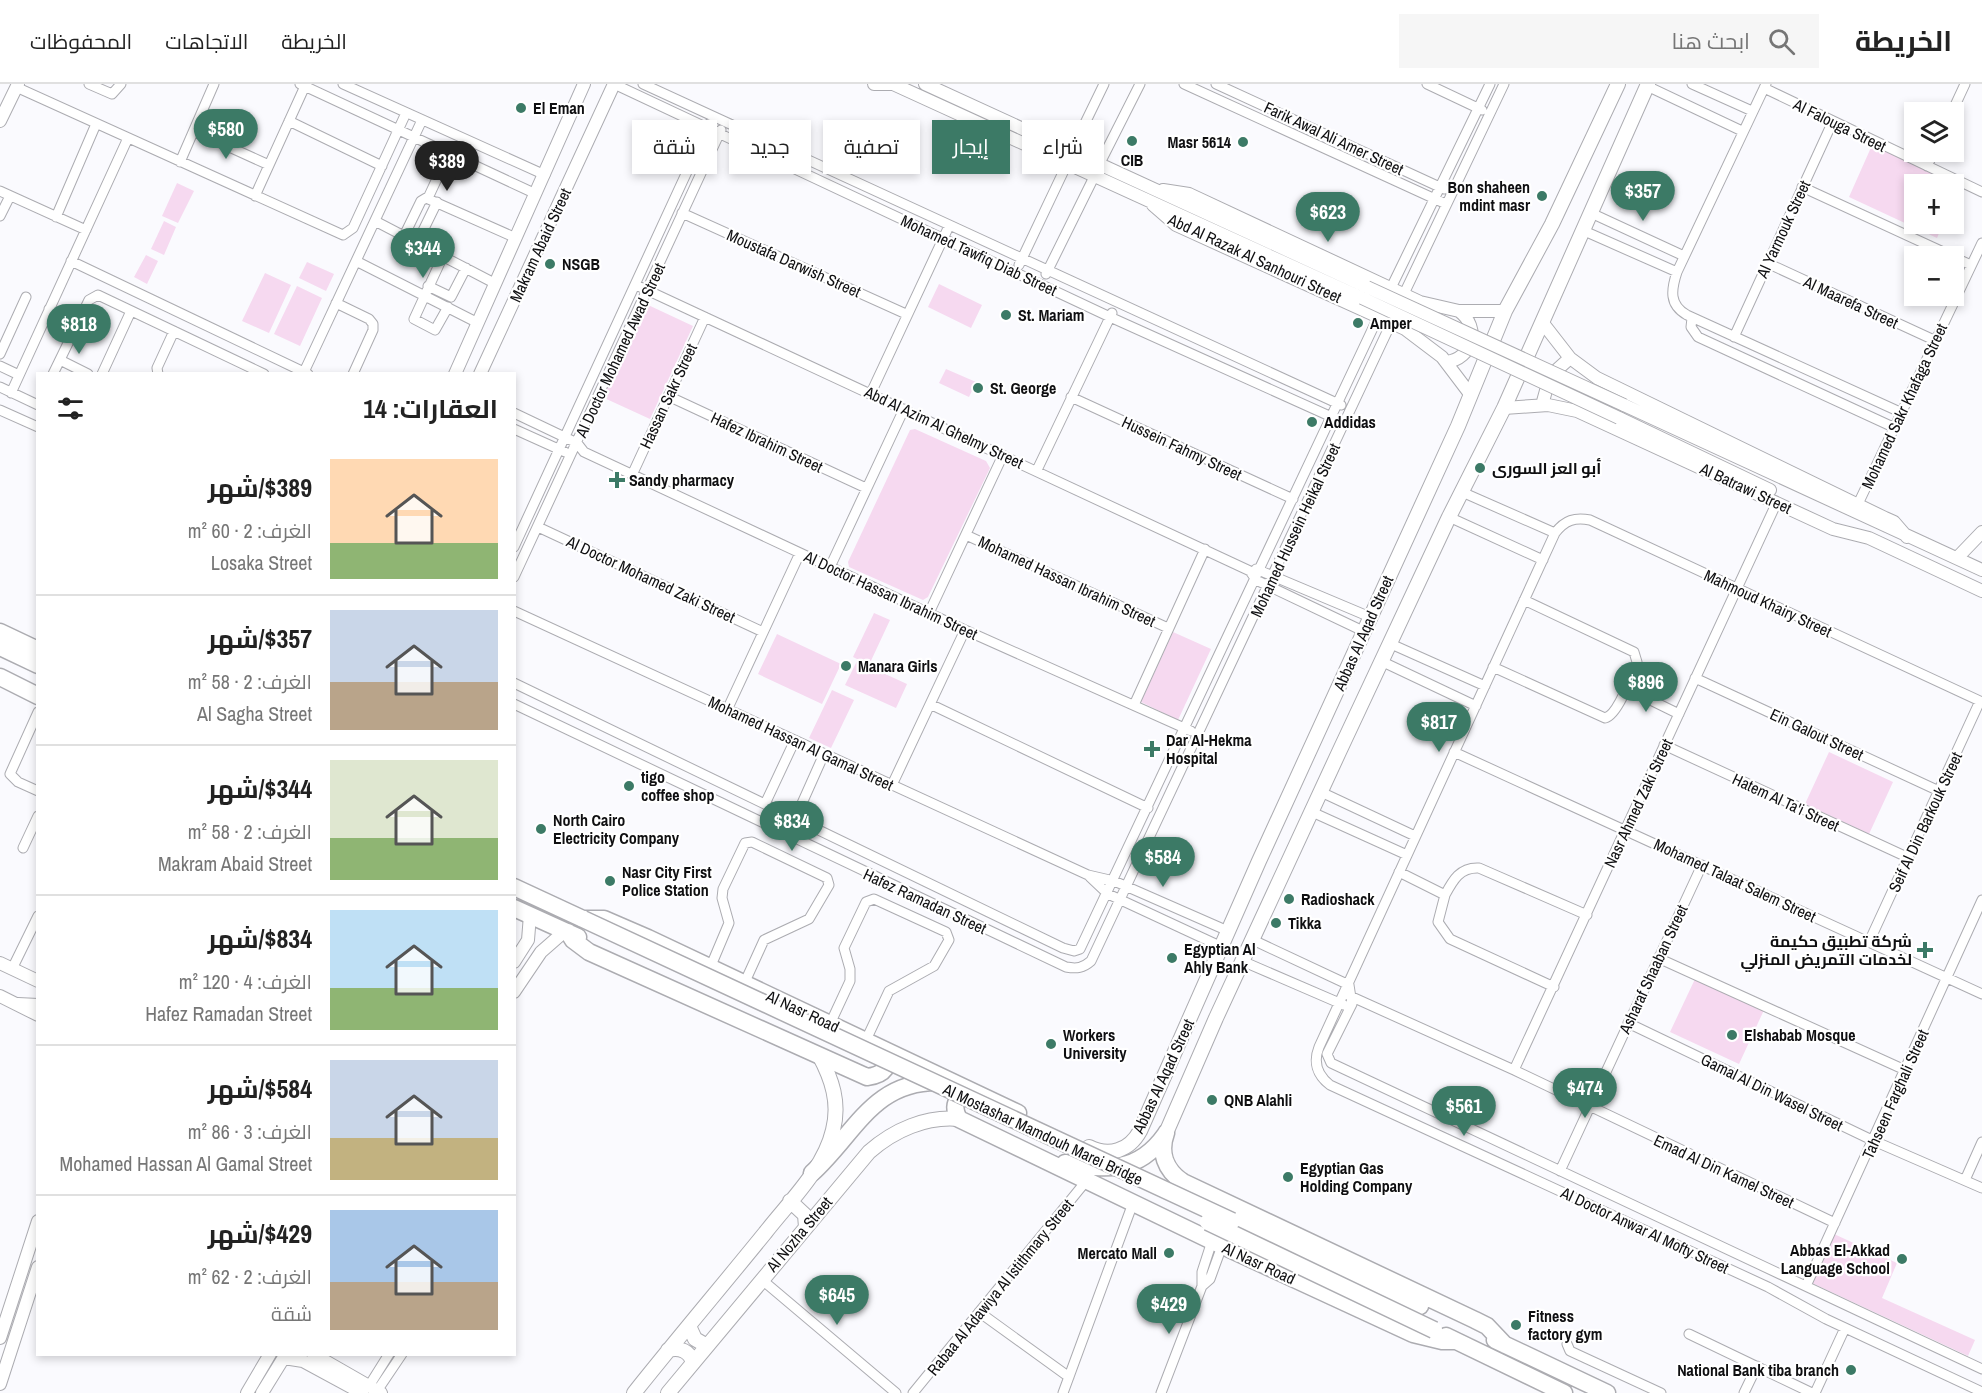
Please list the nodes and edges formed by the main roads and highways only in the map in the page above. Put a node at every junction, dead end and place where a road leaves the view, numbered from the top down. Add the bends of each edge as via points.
1 (1618, 84) edge
2 (1648, 85) edge
3 (0, 632) edge
4 (0, 647) edge
5 (36, 649) edge
6 (36, 664) edge
7 (0, 666) edge
8 (0, 677) edge
9 (36, 683) edge
10 (36, 695) edge
11 (516, 888) edge
12 (516, 909) edge
13 (583, 919) junction
14 (567, 932) junction
15 (884, 1049) junction
16 (819, 1055) junction
17 (973, 1091) junction
18 (959, 1119) junction
19 (1166, 1133) junction
20 (1089, 1147) joint
21 (1049, 1161) junction
22 (812, 1173) junction
23 (1183, 1182) junction
24 (790, 1201) junction
25 (1174, 1223) junction
26 (806, 1227) junction
27 (689, 1326) junction
28 (1456, 1341) junction
29 (1505, 1345) junction
30 (707, 1346) junction
31 (668, 1350) junction
32 (693, 1363) junction
33 (634, 1393) edge
34 (668, 1393) edge
35 (1564, 1393) edge
36 (1607, 1393) edge

1 - 20 main road, Abbas Al Aqad Street via 1552,225 1505,311 1458,426 1137,1137 1115,1152
2 - 19 main road, Abbas Al Aqad Street via 1504,408 1449,517 1242,961
3 - 5 highway
4 - 6 highway
7 - 9 highway
8 - 10 highway
11 - 13 highway, Al Nasr Road
12 - 14 highway, Al Nasr Road
13 - 15 highway, Al Nasr Road via 604,920
13 - 29 highway, Al Mostashar Mamdouh Marei Bridge, bridge
14 - 16 highway, Al Nasr Road via 590,952
14 - 28 highway, Al Mostashar Mamdouh Marei Bridge, bridge via 980,1117
15 - 16 highway, Al Nasr Road via 889,1059 878,1076 867,1077
15 - 17 highway, Al Nasr Road
16 - 22 main road, Al Nozha Street via 831,1077 835,1112 828,1145
17 - 18 highway via 960,1096 955,1103
17 - 20 highway, Al Nasr Road
17 - 22 highway via 930,1082 889,1093 870,1107 845,1140
18 - 21 highway, Al Nasr Road
18 - 26 main road, Al Nozha Street via 917,1124 885,1139 862,1159
19 - 21 highway via 1141,1158 1115,1168
19 - 23 highway via 1165,1161
21 - 25 highway, Al Nasr Road
22 - 24 main road, Al Nozha Street
23 - 25 highway via 1172,1187 1166,1197 1165,1209
23 - 29 highway via 1487,1326
24 - 26 main road via 805,1215
24 - 27 main road, Al Nozha Street
25 - 28 highway, Al Nasr Road via 1413,1334
26 - 30 main road, Al Nozha Street
27 - 30 main road via 695,1339
27 - 31 main road, Al Nozha Street
28 - 35 highway, Al Nasr Road
29 - 36 highway
30 - 32 main road, Al Nozha Street
31 - 32 main road via 686,1352
31 - 33 main road, Al Nozha Street
32 - 34 main road, Al Nozha Street

